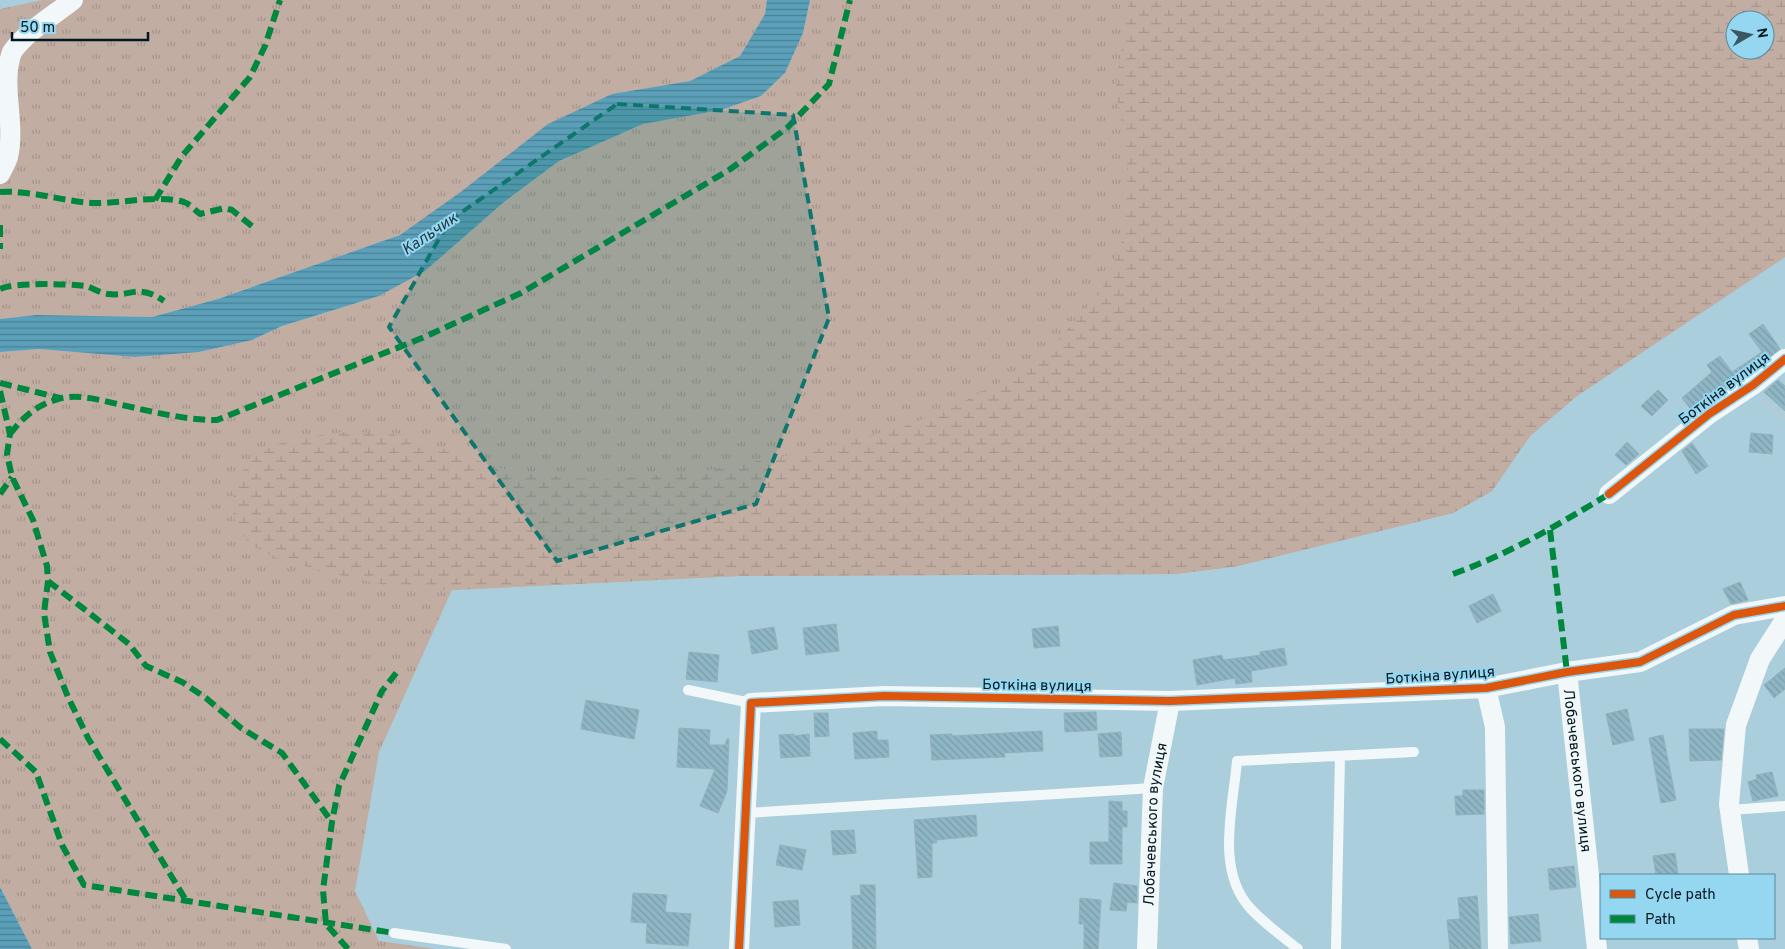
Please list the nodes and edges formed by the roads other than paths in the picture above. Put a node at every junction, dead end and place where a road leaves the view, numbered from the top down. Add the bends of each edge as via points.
1 (73, 0) edge
2 (2, 109) edge
3 (0, 174) edge
4 (1785, 359) edge
5 (1609, 494) dead end
6 (1785, 606) edge
7 (1785, 620) edge
8 (1567, 672) junction
9 (1486, 688) junction
10 (688, 690) dead end
11 (1170, 701) junction
12 (752, 703) junction
13 (1414, 752) dead end
14 (1340, 756) junction
15 (1154, 788) junction
16 (1785, 806) edge
17 (1730, 810) junction
18 (746, 813) junction
19 (1739, 874) edge
20 (394, 933) dead end
21 (506, 949) edge
22 (739, 949) edge
23 (1147, 949) edge
24 (1298, 949) edge
25 (1336, 949) edge
26 (1498, 949) edge
27 (1597, 949) edge

1 - 2 street via 20,42 6,61 2,76
2 - 3 street via 9,150
4 - 5 street, Боткіна вулиця via 1709,414
6 - 8 street, Лобачевського вулиця via 1734,615 1640,662
7 - 17 street via 1760,659 1736,725
8 - 9 street, Боткіна вулиця
8 - 27 street, Лобачевського вулиця
9 - 11 street, Боткіна вулиця
9 - 26 street via 1495,727
10 - 12 lane
11 - 12 street, Боткіна вулиця via 884,696
11 - 15 street, Лобачевського вулиця
12 - 18 street
13 - 14 lane
14 - 24 lane via 1237,762 1228,854 1234,882 1250,908
14 - 25 lane
15 - 18 lane
15 - 23 street, Лобачевського вулиця
16 - 17 lane
17 - 19 street
18 - 22 street
20 - 21 lane

